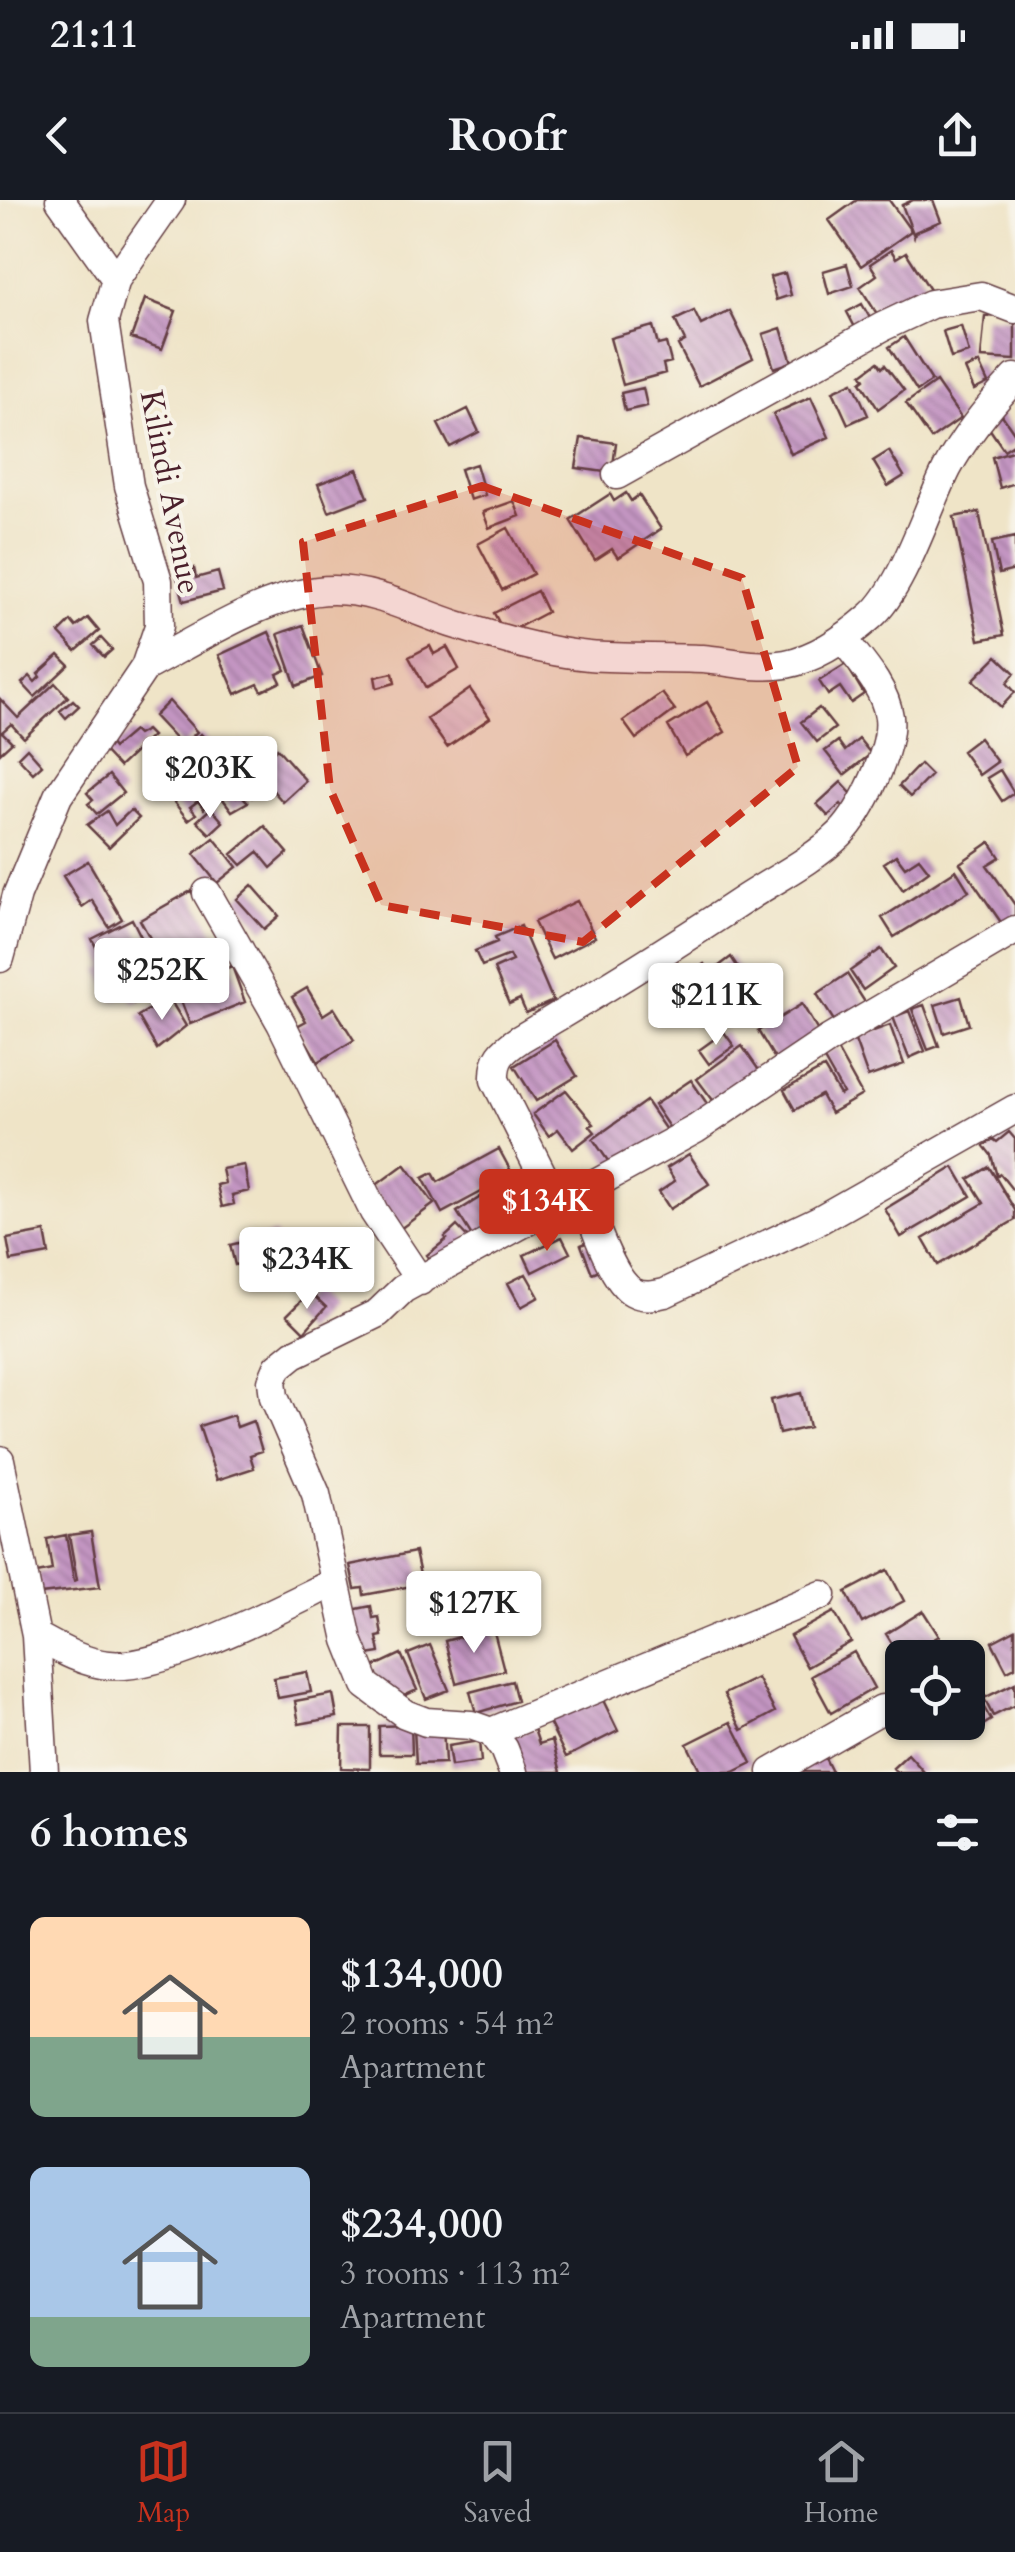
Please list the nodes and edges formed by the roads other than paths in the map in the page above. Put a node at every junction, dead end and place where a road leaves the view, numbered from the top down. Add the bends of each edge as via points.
1 (60, 200) edge
2 (170, 200) edge
3 (116, 279) junction
4 (1015, 308) edge
5 (1015, 378) edge
6 (617, 475) dead end
7 (843, 638) junction
8 (146, 666) junction
9 (207, 894) dead end
10 (1015, 930) edge
11 (0, 958) edge
12 (1015, 1109) edge
13 (570, 1198) junction
14 (420, 1281) junction
15 (0, 1460) edge
16 (335, 1582) junction
17 (822, 1596) dead end
18 (36, 1636) junction
19 (882, 1709) dead end
20 (491, 1732) junction
21 (44, 1772) edge
22 (513, 1772) edge
23 (772, 1772) edge

1 - 3 street
2 - 3 street, Kilindi Avenue
3 - 8 street, Kilindi Avenue via 104,322 130,486 158,581 159,626
4 - 6 street via 980,296 930,304
5 - 7 street via 948,467 875,613
7 - 8 street via 810,657 761,666 587,656 502,638 362,592 332,590 259,609
7 - 13 street via 874,680 889,716 886,751 842,832 648,964 520,1039 494,1063 495,1080
8 - 11 street, Kilindi Avenue via 58,796
9 - 14 street via 281,1023 374,1212
10 - 13 street via 828,1040 696,1128
12 - 13 street via 819,1220 648,1296 633,1292 616,1272
13 - 14 street
14 - 16 street via 378,1313 294,1354 272,1381 316,1494
15 - 18 street
16 - 18 street via 134,1665 107,1665
16 - 20 street via 366,1686 426,1722
17 - 20 street
18 - 21 street
19 - 23 street
20 - 22 street

